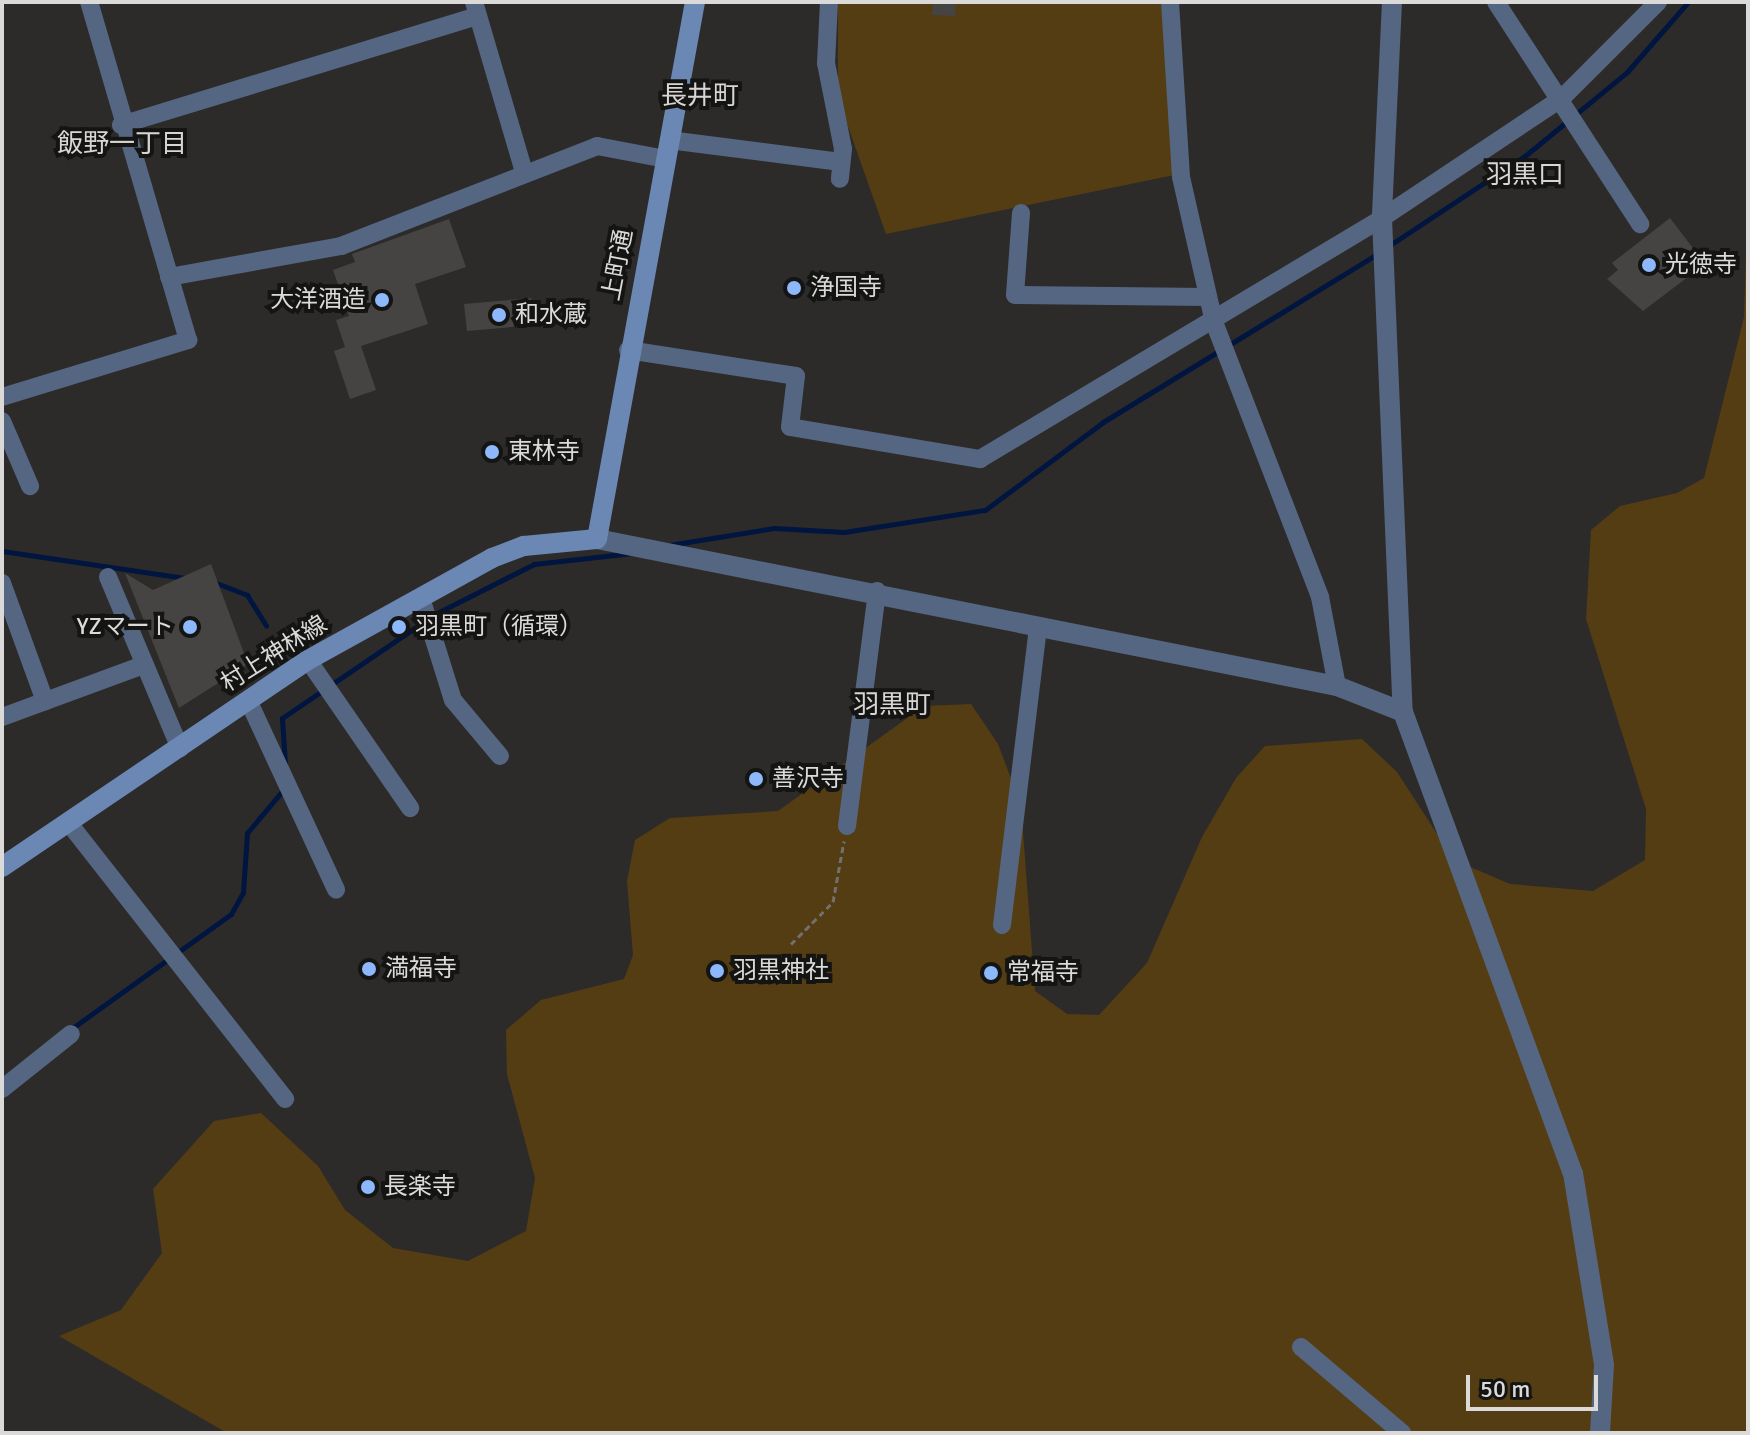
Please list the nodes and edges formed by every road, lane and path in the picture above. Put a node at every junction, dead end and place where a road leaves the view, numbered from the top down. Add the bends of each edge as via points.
1 (89, 2) edge
2 (695, 2) edge
3 (829, 2) edge
4 (1170, 2) edge
5 (1392, 2) edge
6 (1496, 2) edge
7 (1658, 2) edge
8 (476, 9) edge
9 (1562, 98) junction
10 (121, 125) junction
11 (668, 150) junction
12 (523, 169) junction
13 (1021, 213) dead end
14 (1382, 218) junction
15 (1640, 224) dead end
16 (169, 277) junction
17 (1208, 297) junction
18 (1214, 322) junction
19 (628, 350) junction
20 (2, 397) edge
21 (2, 421) edge
22 (30, 486) dead end
23 (597, 539) junction
24 (108, 577) dead end
25 (3, 591) edge
26 (877, 591) junction
27 (421, 598) junction
28 (1038, 627) junction
29 (308, 660) junction
30 (143, 665) junction
31 (1337, 686) junction
32 (248, 700) junction
33 (45, 701) junction
34 (1403, 712) junction
35 (2, 717) edge
36 (180, 748) junction
37 (500, 756) dead end
38 (410, 808) dead end
39 (68, 822) junction
40 (847, 826) joint
41 (2, 867) edge
42 (336, 890) dead end
43 (1002, 925) dead end
44 (791, 944) dead end
45 (71, 1034) dead end
46 (2, 1089) edge
47 (285, 1099) dead end
48 (1301, 1347) dead end
49 (1402, 1433) edge
50 (1600, 1433) edge

1 - 10 street
2 - 11 main road, 上町通
3 - 11 street via 826,63 840,170
4 - 17 street via 1181,177
5 - 14 street
6 - 9 street
7 - 9 street
8 - 10 street
8 - 12 street
9 - 14 street
9 - 15 street
10 - 16 street
11 - 12 street via 597,146
11 - 19 main road, 上町通
12 - 16 street via 341,246
13 - 17 street via 1015,295
14 - 18 street
14 - 34 street
16 - 20 street via 188,340
17 - 18 street
18 - 19 street via 980,459 790,427 796,376
18 - 31 street via 1320,597
19 - 23 main road, 上町通
21 - 22 street
23 - 26 street
23 - 27 main road, 村上神林線 via 524,546
24 - 30 street
25 - 33 street
26 - 28 street
26 - 40 street
27 - 29 main road, 村上神林線
27 - 37 street via 453,700
28 - 31 street
28 - 43 street
29 - 32 main road, 村上神林線
29 - 38 street
30 - 33 street
30 - 36 street
31 - 34 street
32 - 36 main road, 村上神林線
32 - 42 street
33 - 35 street
34 - 50 street via 1573,1173 1604,1365
36 - 39 main road, 村上神林線
39 - 41 main road, 村上神林線
39 - 47 street
40 - 44 path via 833,902
45 - 46 street
48 - 49 street

